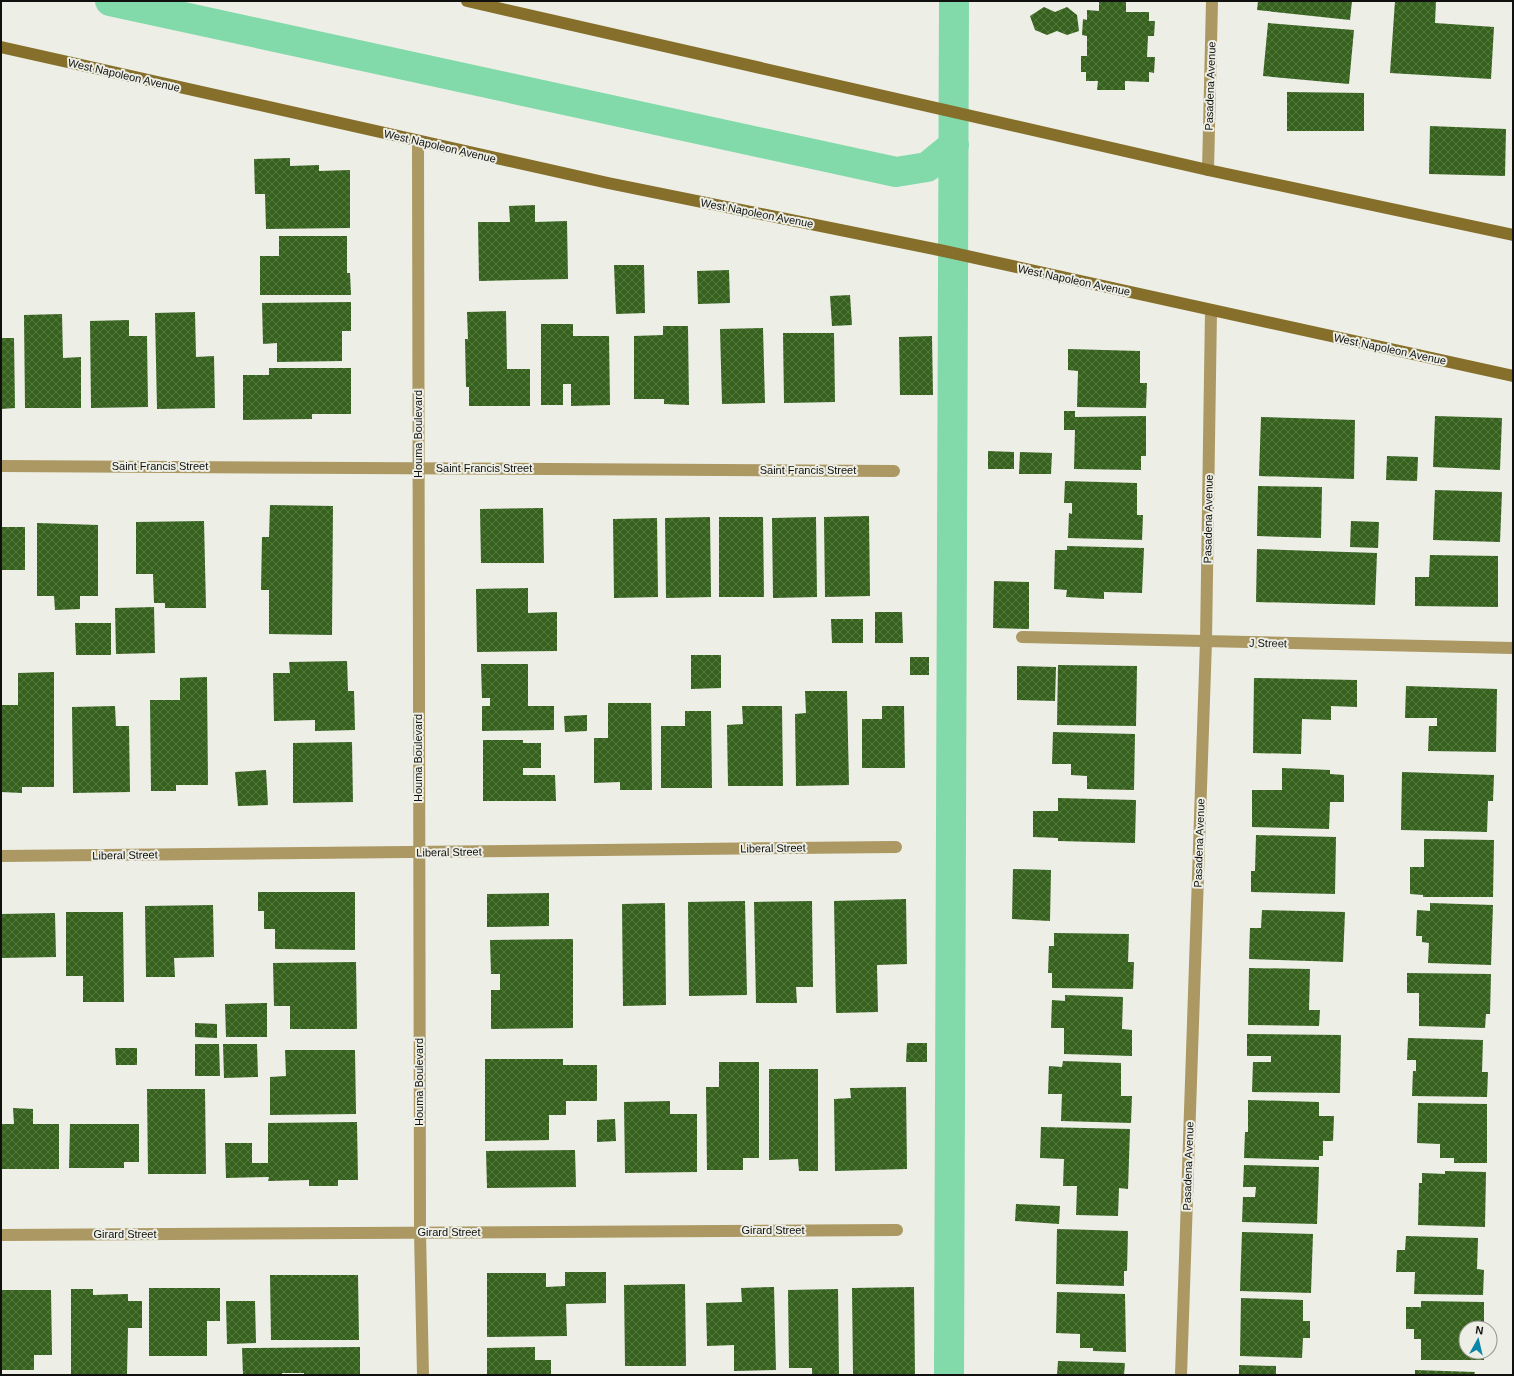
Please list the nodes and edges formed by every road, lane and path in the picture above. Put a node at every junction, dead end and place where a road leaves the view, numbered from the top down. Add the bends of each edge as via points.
1 (467, 1) edge
2 (1212, 1) edge
3 (1, 47) edge
4 (418, 142) junction
5 (1208, 170) junction
6 (1513, 235) edge
7 (1211, 310) junction
8 (1513, 376) edge
9 (1, 466) edge
10 (418, 468) junction
11 (894, 471) dead end
12 (1022, 637) dead end
13 (1206, 641) junction
14 (1513, 648) edge
15 (896, 847) dead end
16 (418, 852) junction
17 (1, 856) edge
18 (897, 1230) dead end
19 (420, 1232) junction
20 (1, 1235) edge
21 (423, 1375) edge
22 (1181, 1375) edge

1 - 5 main road
2 - 5 street, Pasadena Avenue
3 - 4 main road, West Napoleon Avenue
4 - 7 main road, West Napoleon Avenue via 944,251
4 - 10 street, Houma Boulevard
5 - 6 main road
7 - 8 main road, West Napoleon Avenue
7 - 13 street, Pasadena Avenue
9 - 10 street, Saint Francis Street
10 - 11 street, Saint Francis Street
10 - 16 street, Houma Boulevard
12 - 13 street, J Street
13 - 14 street, J Street
13 - 22 street, Pasadena Avenue
15 - 16 street, Liberal Street
16 - 17 street, Liberal Street
16 - 19 street, Houma Boulevard
18 - 19 street, Girard Street
19 - 20 street, Girard Street
19 - 21 street, Houma Boulevard

